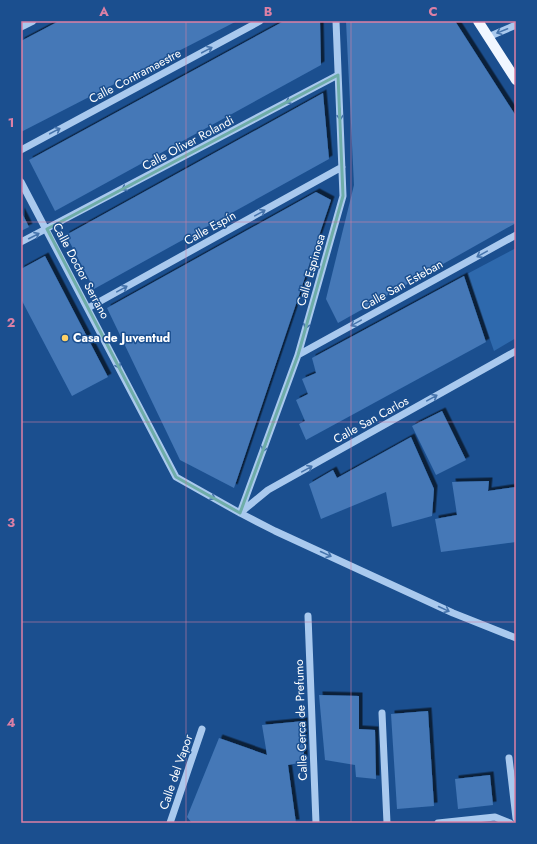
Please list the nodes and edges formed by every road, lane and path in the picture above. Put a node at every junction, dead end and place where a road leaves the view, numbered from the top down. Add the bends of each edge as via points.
1 (33, 21) edge
2 (260, 21) edge
3 (336, 21) edge
4 (478, 21) edge
5 (516, 26) edge
6 (21, 27) edge
7 (488, 37) junction
8 (338, 75) junction
9 (516, 80) edge
10 (21, 150) edge
11 (342, 167) junction
12 (21, 182) edge
13 (47, 230) junction
14 (516, 235) edge
15 (21, 242) edge
16 (88, 308) junction
17 (516, 352) edge
18 (298, 355) junction
19 (240, 514) junction
20 (308, 616) dead end
21 (516, 638) edge
22 (382, 713) dead end
23 (202, 729) dead end
24 (509, 758) dead end
25 (516, 818) edge
26 (170, 823) edge
27 (316, 823) edge
28 (387, 823) edge
29 (438, 823) edge
30 (510, 823) edge

1 - 6 street
10 -> 2 street, Calle Contramaestre
3 - 8 street, Calle Espinosa
4 - 7 main road
5 -> 7 street
7 - 9 main road
8 -> 11 street, Calle Espinosa
8 -> 13 street, Calle Oliver Rolandi
16 -> 11 street, Calle Espín
11 -> 18 street, Calle Espinosa via 343,196
12 - 13 street, Calle Doctor Serrano
15 -> 13 street, Calle Oliver Rolandi
13 - 16 street, Calle Doctor Serrano
14 -> 18 street, Calle San Esteban
16 -> 19 street, Calle Doctor Serrano via 176,477
19 -> 17 street, Calle San Carlos via 268,490
18 -> 19 street, Calle Espinosa
19 -> 21 street via 452,613
20 - 27 street, Calle Cerca de Prefumo
22 - 28 street
23 - 26 street, Calle del Vapor
24 - 25 street
29 - 30 street via 495,817

